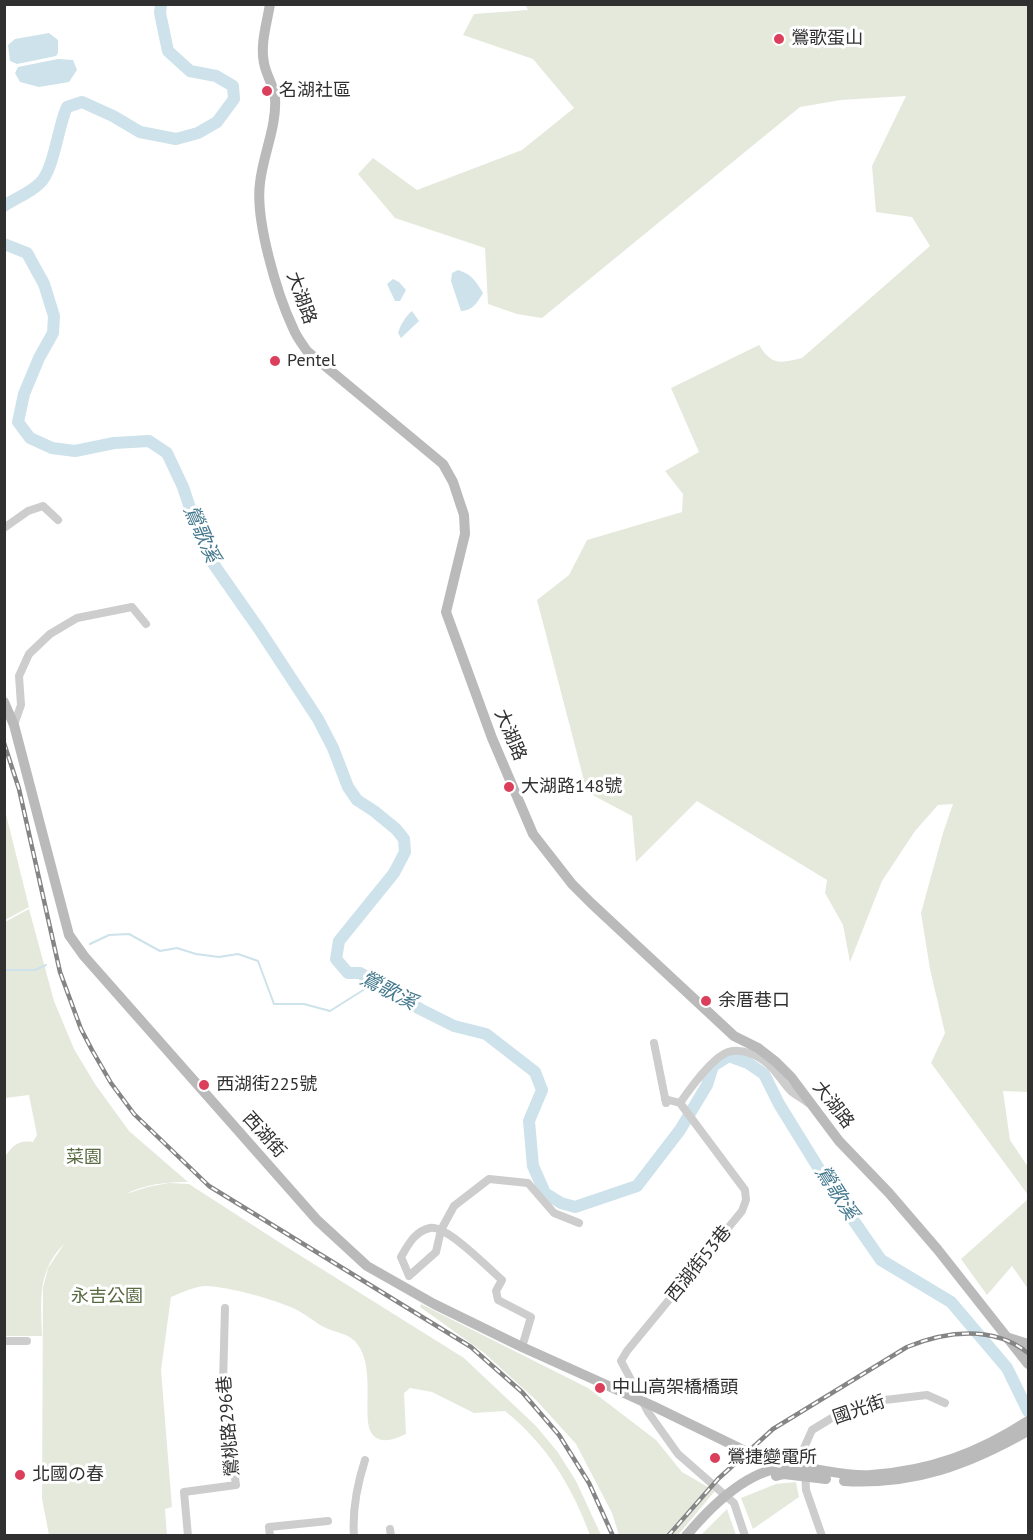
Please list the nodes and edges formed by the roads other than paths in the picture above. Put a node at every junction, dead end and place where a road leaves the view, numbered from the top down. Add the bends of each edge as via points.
1 (270, 4) edge
2 (58, 520) dead end
3 (4, 528) edge
4 (146, 624) dead end
5 (4, 702) edge
6 (14, 725) junction
7 (654, 1043) dead end
8 (680, 1103) junction
9 (812, 1105) junction
10 (579, 1223) dead end
11 (441, 1230) junction
12 (225, 1308) dead end
13 (1006, 1337) junction
14 (4, 1341) edge
15 (27, 1341) dead end
16 (1029, 1344) edge
17 (522, 1347) junction
18 (1029, 1364) edge
19 (945, 1403) dead end
20 (648, 1404) junction
21 (1029, 1421) edge
22 (1026, 1433) edge
23 (365, 1460) dead end
24 (782, 1471) junction
25 (328, 1521) dead end
26 (188, 1536) edge
27 (270, 1536) edge
28 (354, 1536) edge
29 (686, 1536) edge
30 (695, 1536) edge
31 (745, 1536) edge
32 (822, 1536) edge

1 - 9 street, 大湖路 via 263,51 275,97 259,202 261,224 287,315 307,351 443,464 453,482 464,515 465,534 446,612 492,738 533,834 572,884 609,921 734,1036 776,1062
2 - 3 street via 44,506 28,511
4 - 6 street via 132,607 77,618 50,634 29,654 19,676 21,705
5 - 6 street, 西湖街
6 - 17 street, 西湖街 via 69,935 84,956 317,1220 367,1266
7 - 8 street via 666,1102
8 - 9 street via 709,1067 728,1052 740,1051 769,1065 792,1092
8 - 20 street, 西湖街53巷 via 745,1190 746,1200 742,1211 621,1361
9 - 13 street, 大湖路 via 839,1141 938,1251
10 - 11 street via 554,1213 528,1183 489,1179 454,1206
11 - 11 street via 430,1228 412,1238 401,1257 409,1276 436,1252
11 - 17 street via 502,1280 496,1291 498,1300 531,1317
12 - 26 street, 鶯桃路296巷 via 223,1383 236,1482 234,1486 184,1492
13 - 16 street
13 - 18 street, 大湖路
14 - 15 street
17 - 20 street, 西湖街
19 - 32 street, 國光街 via 927,1395 885,1400 840,1413 812,1430 804,1448 806,1490
20 - 24 street, 西湖街
20 - 31 street via 678,1454 734,1503
21 - 24 street, bridge via 999,1440 912,1470 860,1475 794,1467
22 - 24 street, bridge via 959,1466 913,1478 868,1483
23 - 28 street via 356,1487
24 - 29 street, bridge via 751,1479 729,1492
24 - 30 street via 734,1495
25 - 27 street via 269,1527

